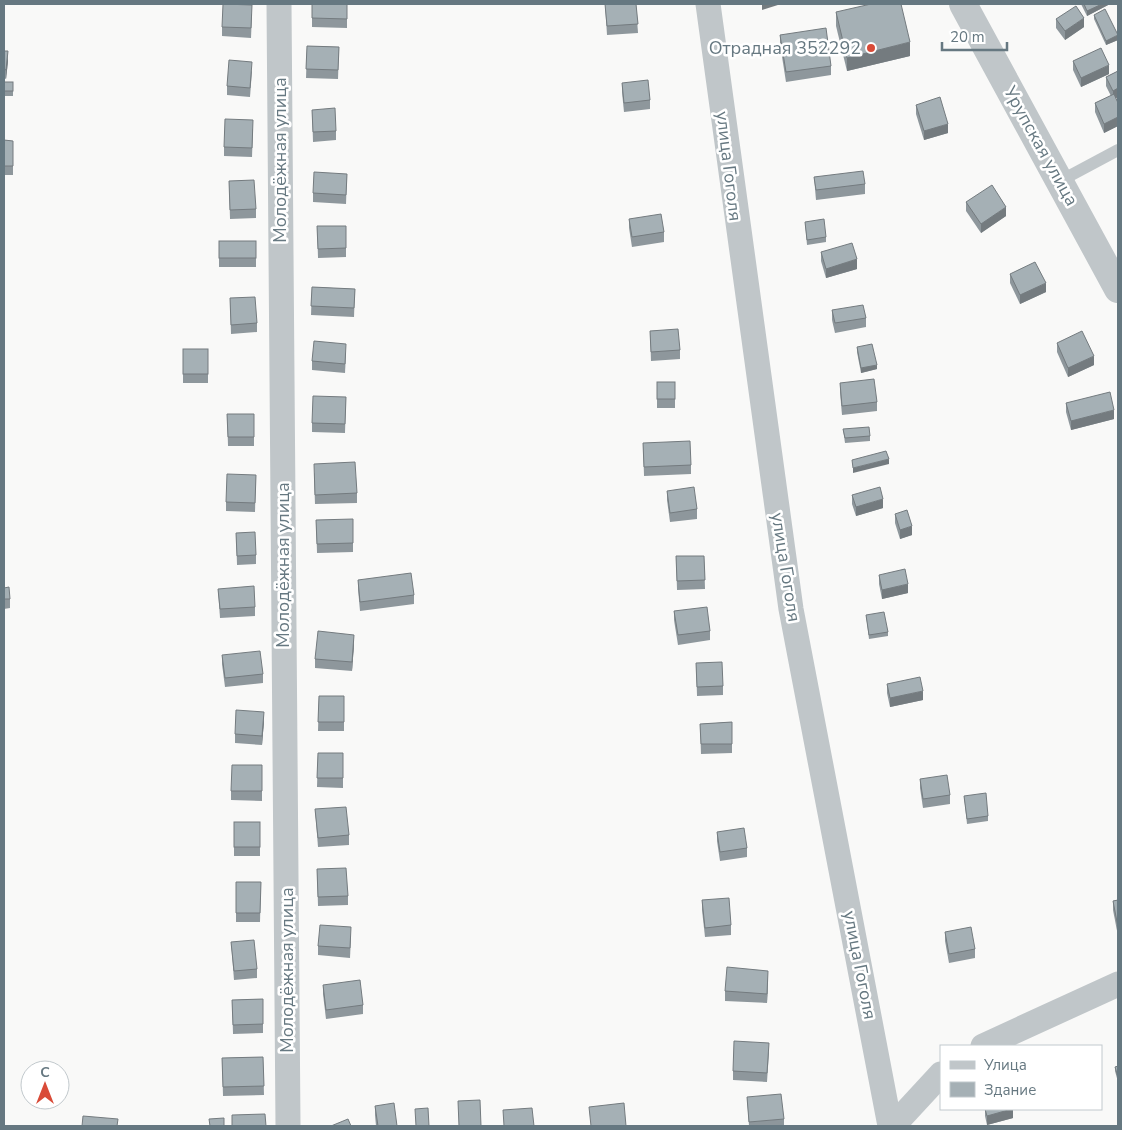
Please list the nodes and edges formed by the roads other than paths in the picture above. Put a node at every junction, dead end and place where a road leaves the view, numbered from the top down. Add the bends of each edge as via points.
1 (279, 4) edge
2 (708, 4) edge
3 (963, 4) edge
4 (1118, 150) edge
5 (1060, 181) junction
6 (1118, 288) edge
7 (1118, 984) edge
8 (986, 1045) edge
9 (940, 1075) edge
10 (288, 1126) edge
11 (892, 1126) edge

1 - 10 street, Молодёжная улица
2 - 11 street, улица Гоголя via 791,609
3 - 5 street, Урупская улица
4 - 5 lane
5 - 6 street, Урупская улица
7 - 8 street
9 - 11 street

